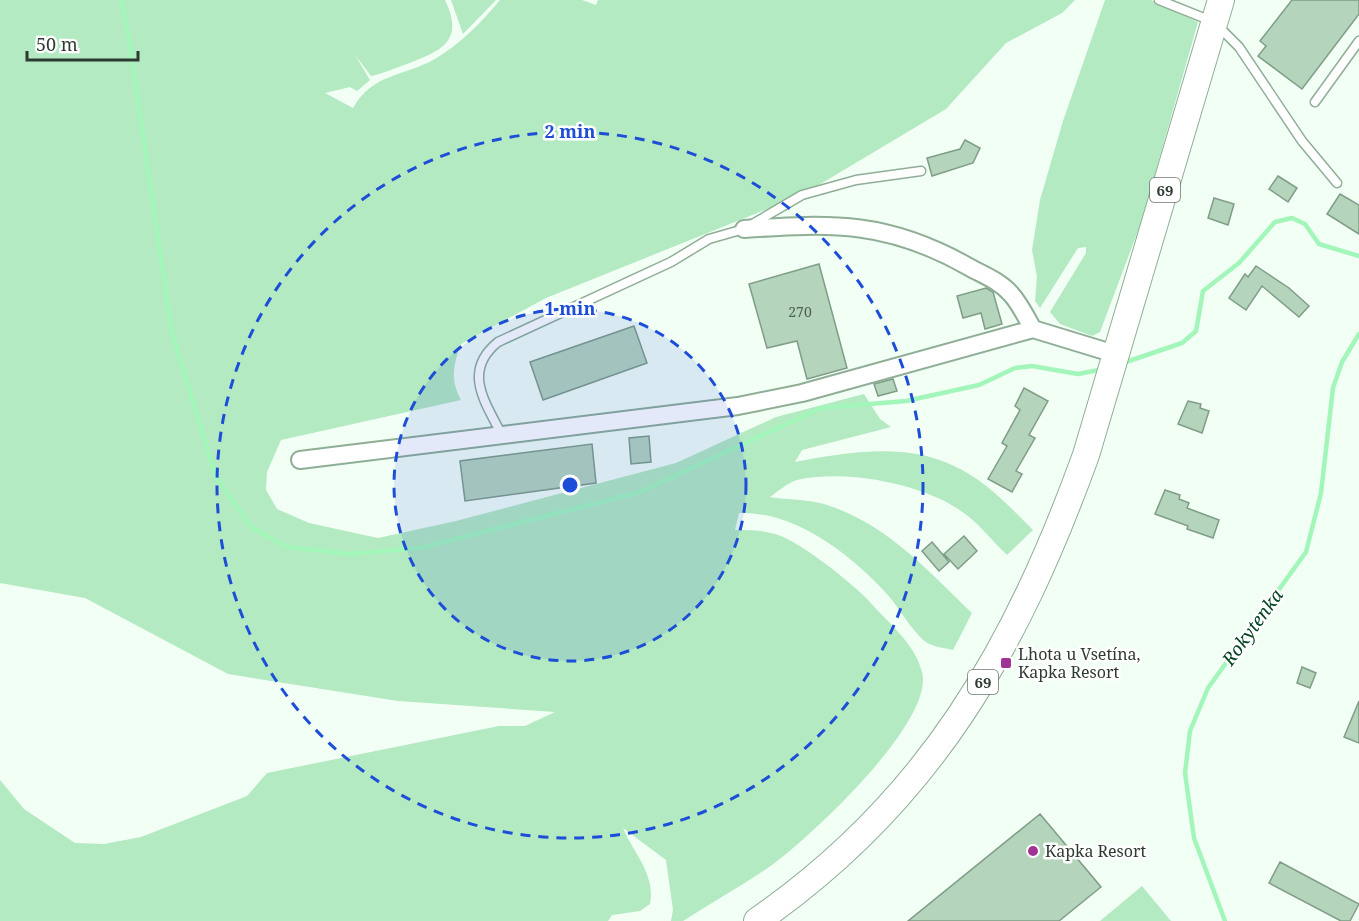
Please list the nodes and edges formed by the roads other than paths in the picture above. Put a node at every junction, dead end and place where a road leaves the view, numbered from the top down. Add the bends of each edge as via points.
1 (1159, 0) edge
2 (1218, 11) edge
3 (1359, 41) edge
4 (1315, 102) dead end
5 (921, 171) dead end
6 (1337, 183) dead end
7 (744, 229) junction
8 (1033, 329) junction
9 (1113, 363) junction
10 (502, 435) junction
11 (300, 460) dead end
12 (757, 921) edge

1 - 2 lane
2 - 6 lane via 1302,141
2 - 9 main road, 69
3 - 4 lane
5 - 7 lane via 817,190
7 - 8 street via 838,225 876,230 934,247 998,282 1011,294
7 - 10 lane via 709,239 671,262 525,329 487,351 480,362 479,384
8 - 9 street
8 - 10 street via 802,393 738,406
9 - 12 main road, 69 via 1060,527 1013,630 984,681 944,740 889,807 838,857
10 - 11 street

